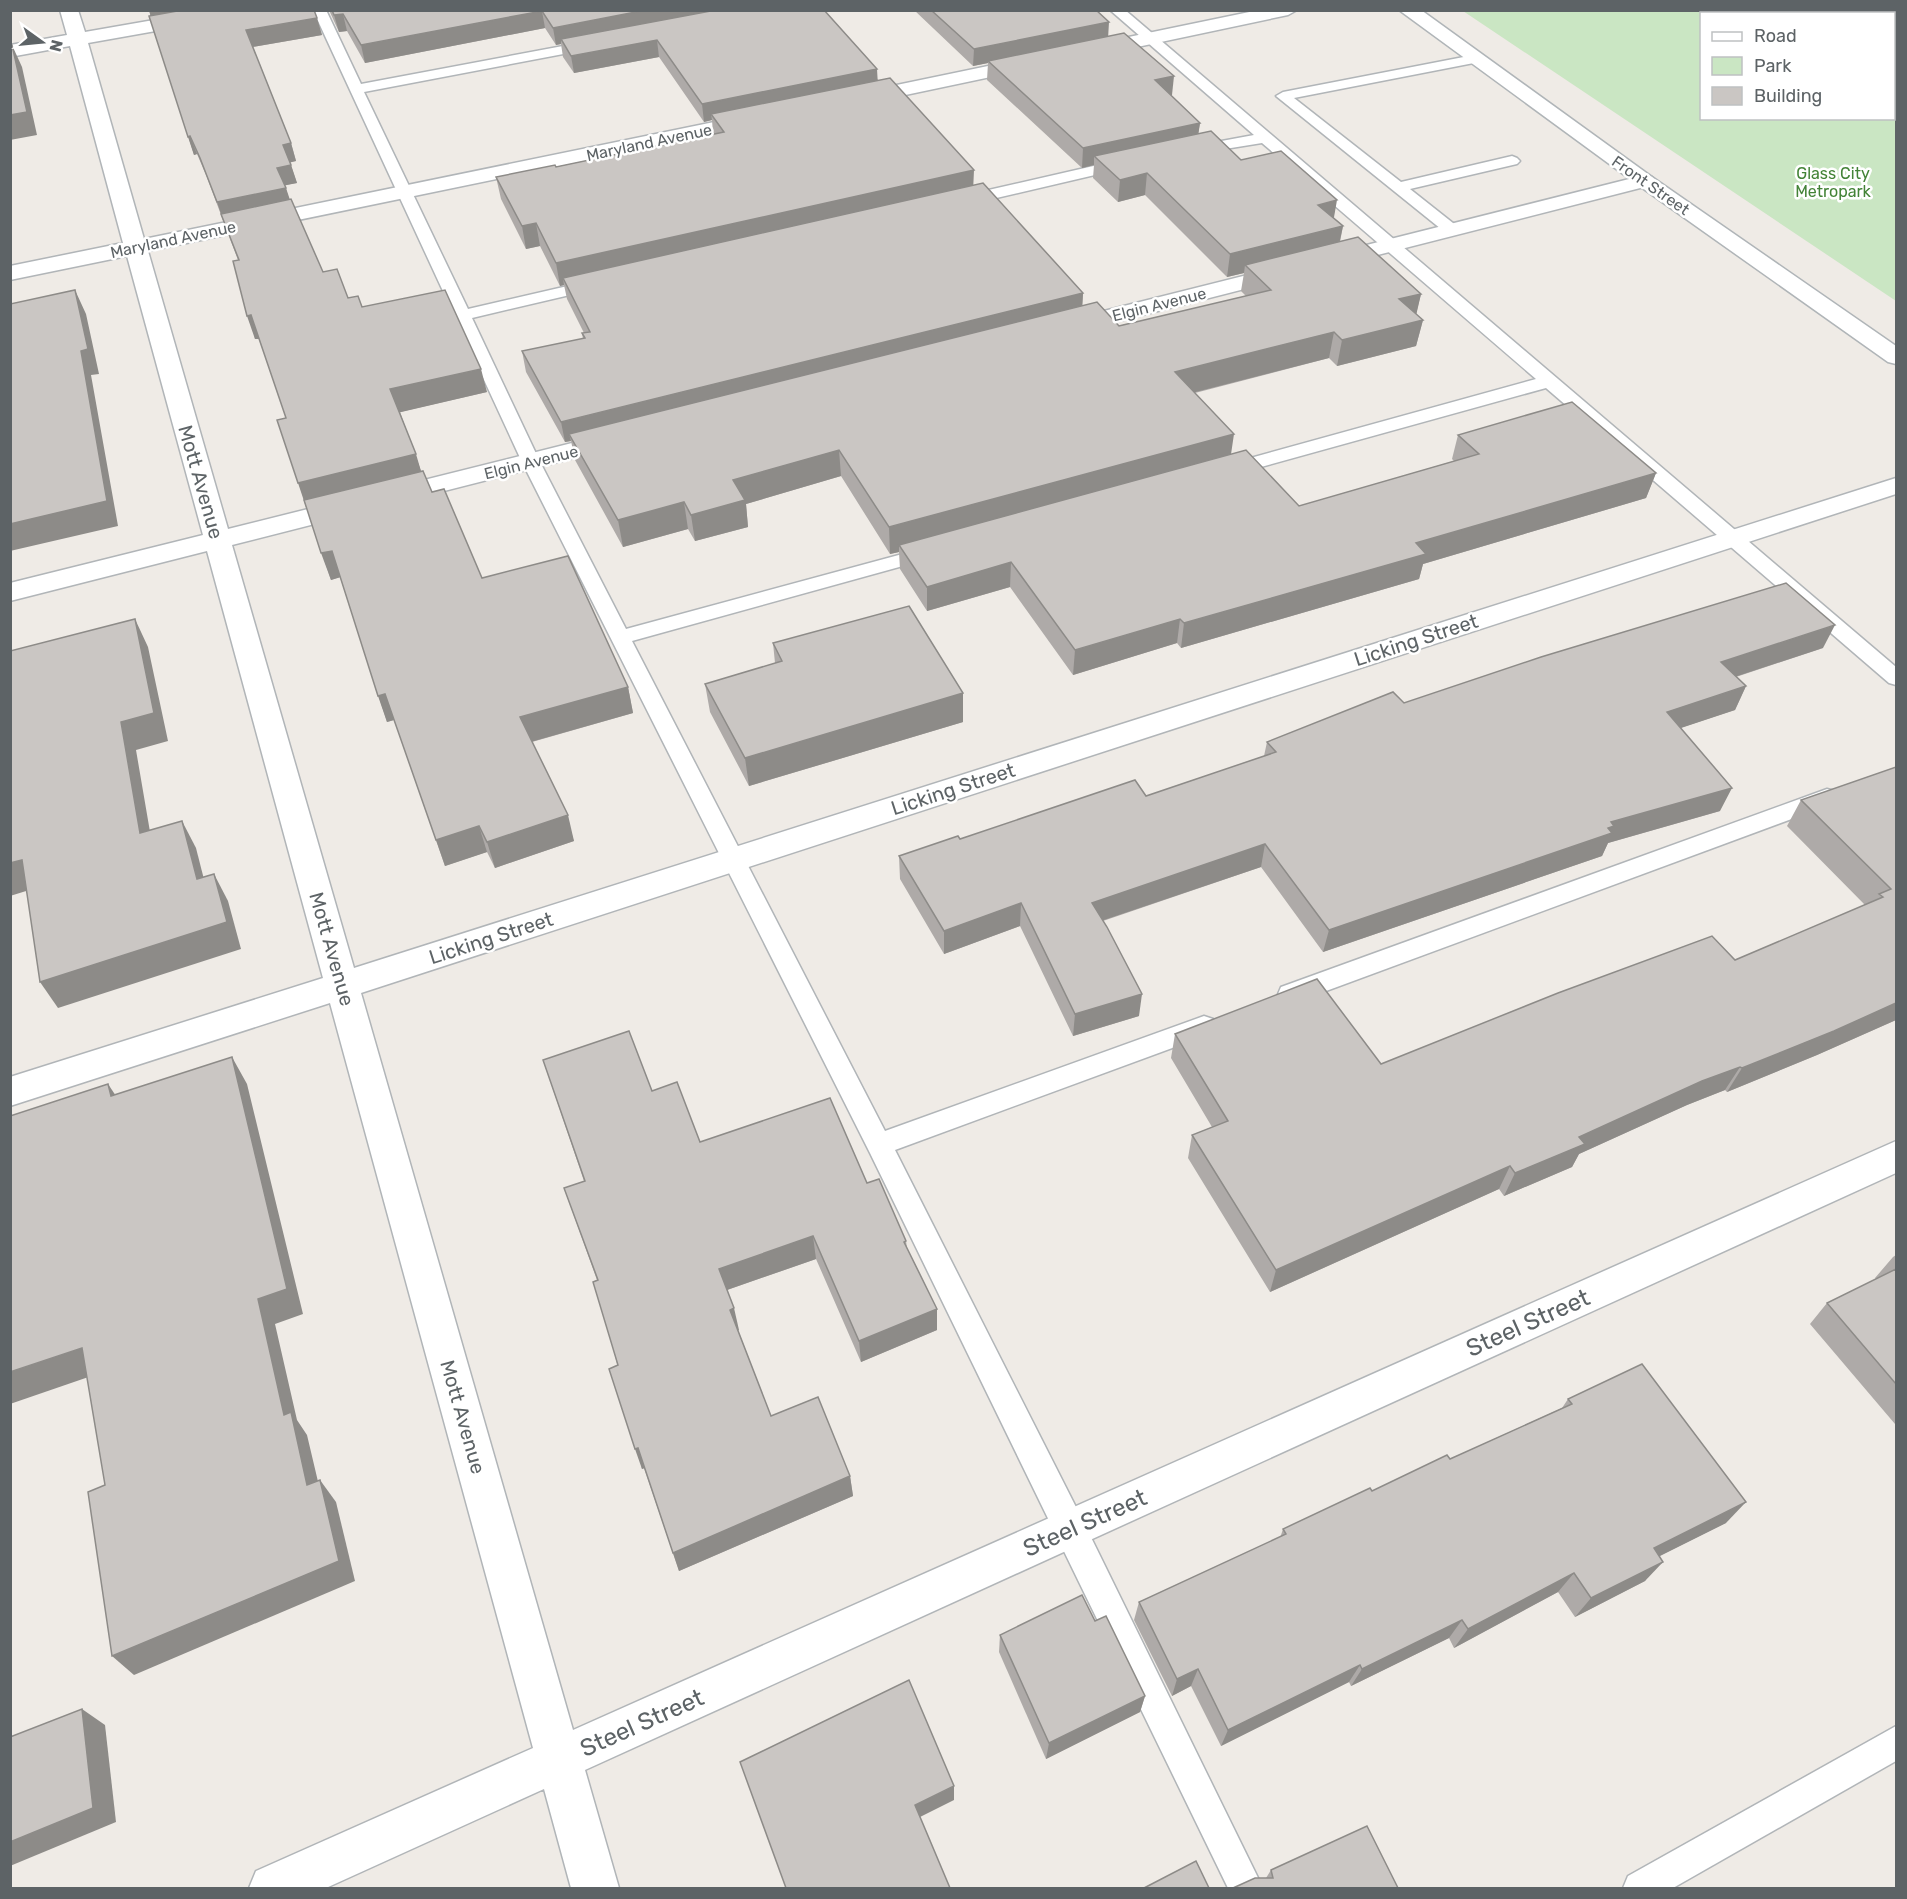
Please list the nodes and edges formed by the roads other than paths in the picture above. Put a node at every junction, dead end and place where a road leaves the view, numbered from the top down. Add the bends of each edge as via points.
1 (246, 10) edge
2 (319, 10) edge
3 (1116, 10) edge
4 (1288, 10) edge
5 (1408, 10) edge
6 (73, 25) edge
7 (1149, 39) junction
8 (613, 41) edge
9 (10, 51) edge
10 (1068, 56) edge
11 (1474, 59) junction
12 (1045, 60) edge
13 (356, 89) junction
14 (835, 104) edge
15 (777, 116) edge
16 (1265, 138) junction
17 (1179, 152) edge
18 (1144, 160) edge
19 (1512, 161) dead end
20 (1645, 182) junction
21 (1399, 187) junction
22 (405, 192) junction
23 (946, 204) edge
24 (1452, 230) junction
25 (1391, 245) junction
26 (135, 247) junction
27 (10, 273) edge
28 (612, 281) edge
29 (463, 315) junction
30 (1042, 333) edge
31 (1896, 357) edge
32 (1550, 381) junction
33 (636, 435) edge
34 (531, 462) junction
35 (1206, 476) edge
36 (1896, 486) edge
37 (1733, 538) junction
38 (217, 540) junction
39 (954, 546) edge
40 (10, 592) edge
41 (621, 637) junction
42 (1896, 678) edge
43 (1852, 788) edge
44 (735, 859) junction
45 (342, 986) junction
46 (1270, 1002) edge
47 (1225, 1018) edge
48 (10, 1092) edge
49 (879, 1145) junction
50 (1896, 1156) edge
51 (1071, 1530) junction
52 (1896, 1743) edge
53 (559, 1761) junction
54 (273, 1888) edge
55 (595, 1888) edge
56 (1246, 1888) edge
57 (1640, 1888) edge

1 - 6 street
2 - 13 lane
3 - 7 lane
4 - 7 street
5 - 11 street, Front Street
6 - 9 street
6 - 26 street, Mott Avenue
7 - 10 street
7 - 16 lane
8 - 13 lane
11 - 20 street, Front Street
11 - 21 lane via 1282,96
12 - 14 street
13 - 22 lane
15 - 22 street, Maryland Avenue
16 - 17 lane
16 - 25 lane
18 - 23 lane
19 - 21 lane
20 - 24 street, Elgin Avenue
20 - 31 street, Front Street
21 - 24 lane
22 - 26 street, Maryland Avenue
22 - 29 lane
24 - 25 street, Elgin Avenue
25 - 30 street, Elgin Avenue
25 - 32 lane
26 - 27 street, Maryland Avenue
26 - 38 street, Mott Avenue
28 - 29 lane
29 - 34 lane
32 - 35 lane
32 - 37 lane
33 - 34 street, Elgin Avenue
34 - 38 street, Elgin Avenue
34 - 41 lane
36 - 37 street, Licking Street
37 - 42 lane
37 - 44 street, Licking Street
38 - 40 street, Elgin Avenue
38 - 45 street, Mott Avenue
39 - 41 lane
41 - 44 lane
43 - 46 lane
44 - 45 street, Licking Street
44 - 49 lane
45 - 48 street, Licking Street
45 - 53 street, Mott Avenue
47 - 49 lane
49 - 51 lane
50 - 51 street, Steel Street
51 - 53 street, Steel Street
51 - 56 lane
52 - 57 lane
53 - 54 street, Steel Street
53 - 55 street, Mott Avenue

